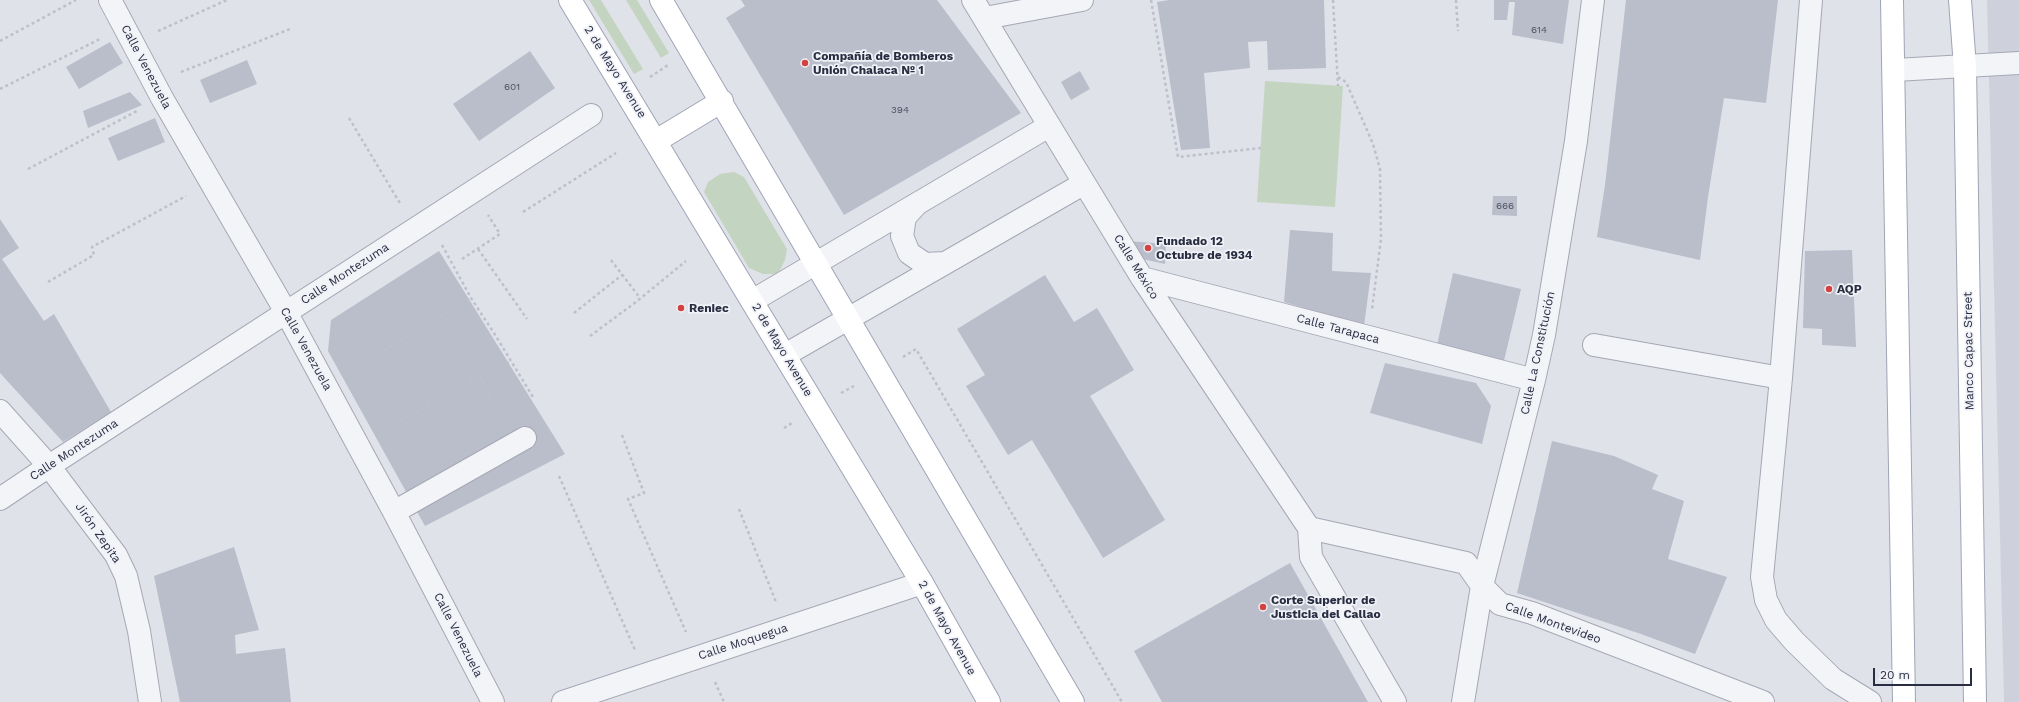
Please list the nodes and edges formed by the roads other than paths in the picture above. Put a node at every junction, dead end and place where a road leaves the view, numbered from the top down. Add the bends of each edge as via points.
1 (110, 0) edge
2 (570, 0) edge
3 (662, 0) edge
4 (973, 0) edge
5 (1082, 0) edge
6 (1593, 0) edge
7 (1810, 0) edge
8 (1892, 0) edge
9 (1960, 0) edge
10 (985, 18) junction
11 (2019, 64) edge
12 (1965, 67) junction
13 (1895, 70) junction
14 (722, 101) junction
15 (591, 115) dead end
16 (1049, 126) junction
17 (656, 141) junction
18 (1083, 184) junction
19 (919, 203) junction
20 (944, 263) junction
21 (816, 264) junction
22 (1142, 278) junction
23 (752, 301) junction
24 (286, 312) junction
25 (848, 318) junction
26 (1594, 345) dead end
27 (785, 355) junction
28 (1781, 378) junction
29 (1534, 380) junction
30 (0, 411) edge
31 (520, 441) road end
32 (49, 466) junction
33 (0, 499) edge
34 (394, 512) junction
35 (1308, 528) junction
36 (922, 583) junction
37 (1482, 586) junction
38 (150, 702) edge
39 (493, 702) edge
40 (563, 702) edge
41 (989, 702) edge
42 (1072, 702) edge
43 (1395, 702) edge
44 (1463, 702) edge
45 (1763, 702) edge
46 (1870, 702) edge
47 (1904, 702) edge
48 (1975, 702) edge

1 - 24 street, Calle Venezuela via 158,90
2 - 17 main road, 2 de Mayo Avenue
3 - 14 main road
4 - 10 street, Calle México
5 - 10 street
6 - 29 street, Calle La Constitución via 1576,141 1544,335
7 - 28 street
8 - 13 main road
9 - 12 main road, Manco Capac Street
10 - 16 street, Calle México
11 - 12 street
12 - 13 street
12 - 48 main road, Manco Capac Street
13 - 47 main road
14 - 17 main road
14 - 21 main road
15 - 24 street, Calle Montezuma
16 - 18 street, Calle México
16 - 19 street
17 - 23 main road, 2 de Mayo Avenue
18 - 20 street
18 - 22 street, Calle México
19 - 20 street via 905,217 902,236 909,253 925,264
19 - 21 street
20 - 25 street
21 - 23 street
21 - 25 main road
22 - 29 street, Calle Tarapaca
22 - 35 street, Calle México
23 - 27 main road, 2 de Mayo Avenue
24 - 32 street, Calle Montezuma
24 - 34 street, Calle Venezuela
25 - 27 street
25 - 42 main road
26 - 28 street
27 - 36 main road, 2 de Mayo Avenue
28 - 46 street via 1762,577 1766,600 1776,620 1833,679
29 - 37 street, Calle La Constitución
30 - 32 street, Jirón Zepita
31 - 34 street
32 - 33 street, Calle Montezuma
32 - 38 street, Jirón Zepita via 116,555 126,576 139,631
34 - 39 street, Calle Venezuela
35 - 37 street, Calle Montevideo via 1466,563
35 - 43 street via 1311,557
36 - 40 street, Calle Moquegua
36 - 41 main road, 2 de Mayo Avenue
37 - 44 street, Calle La Constitución
37 - 45 street, Calle Montevideo via 1500,604 1532,613

